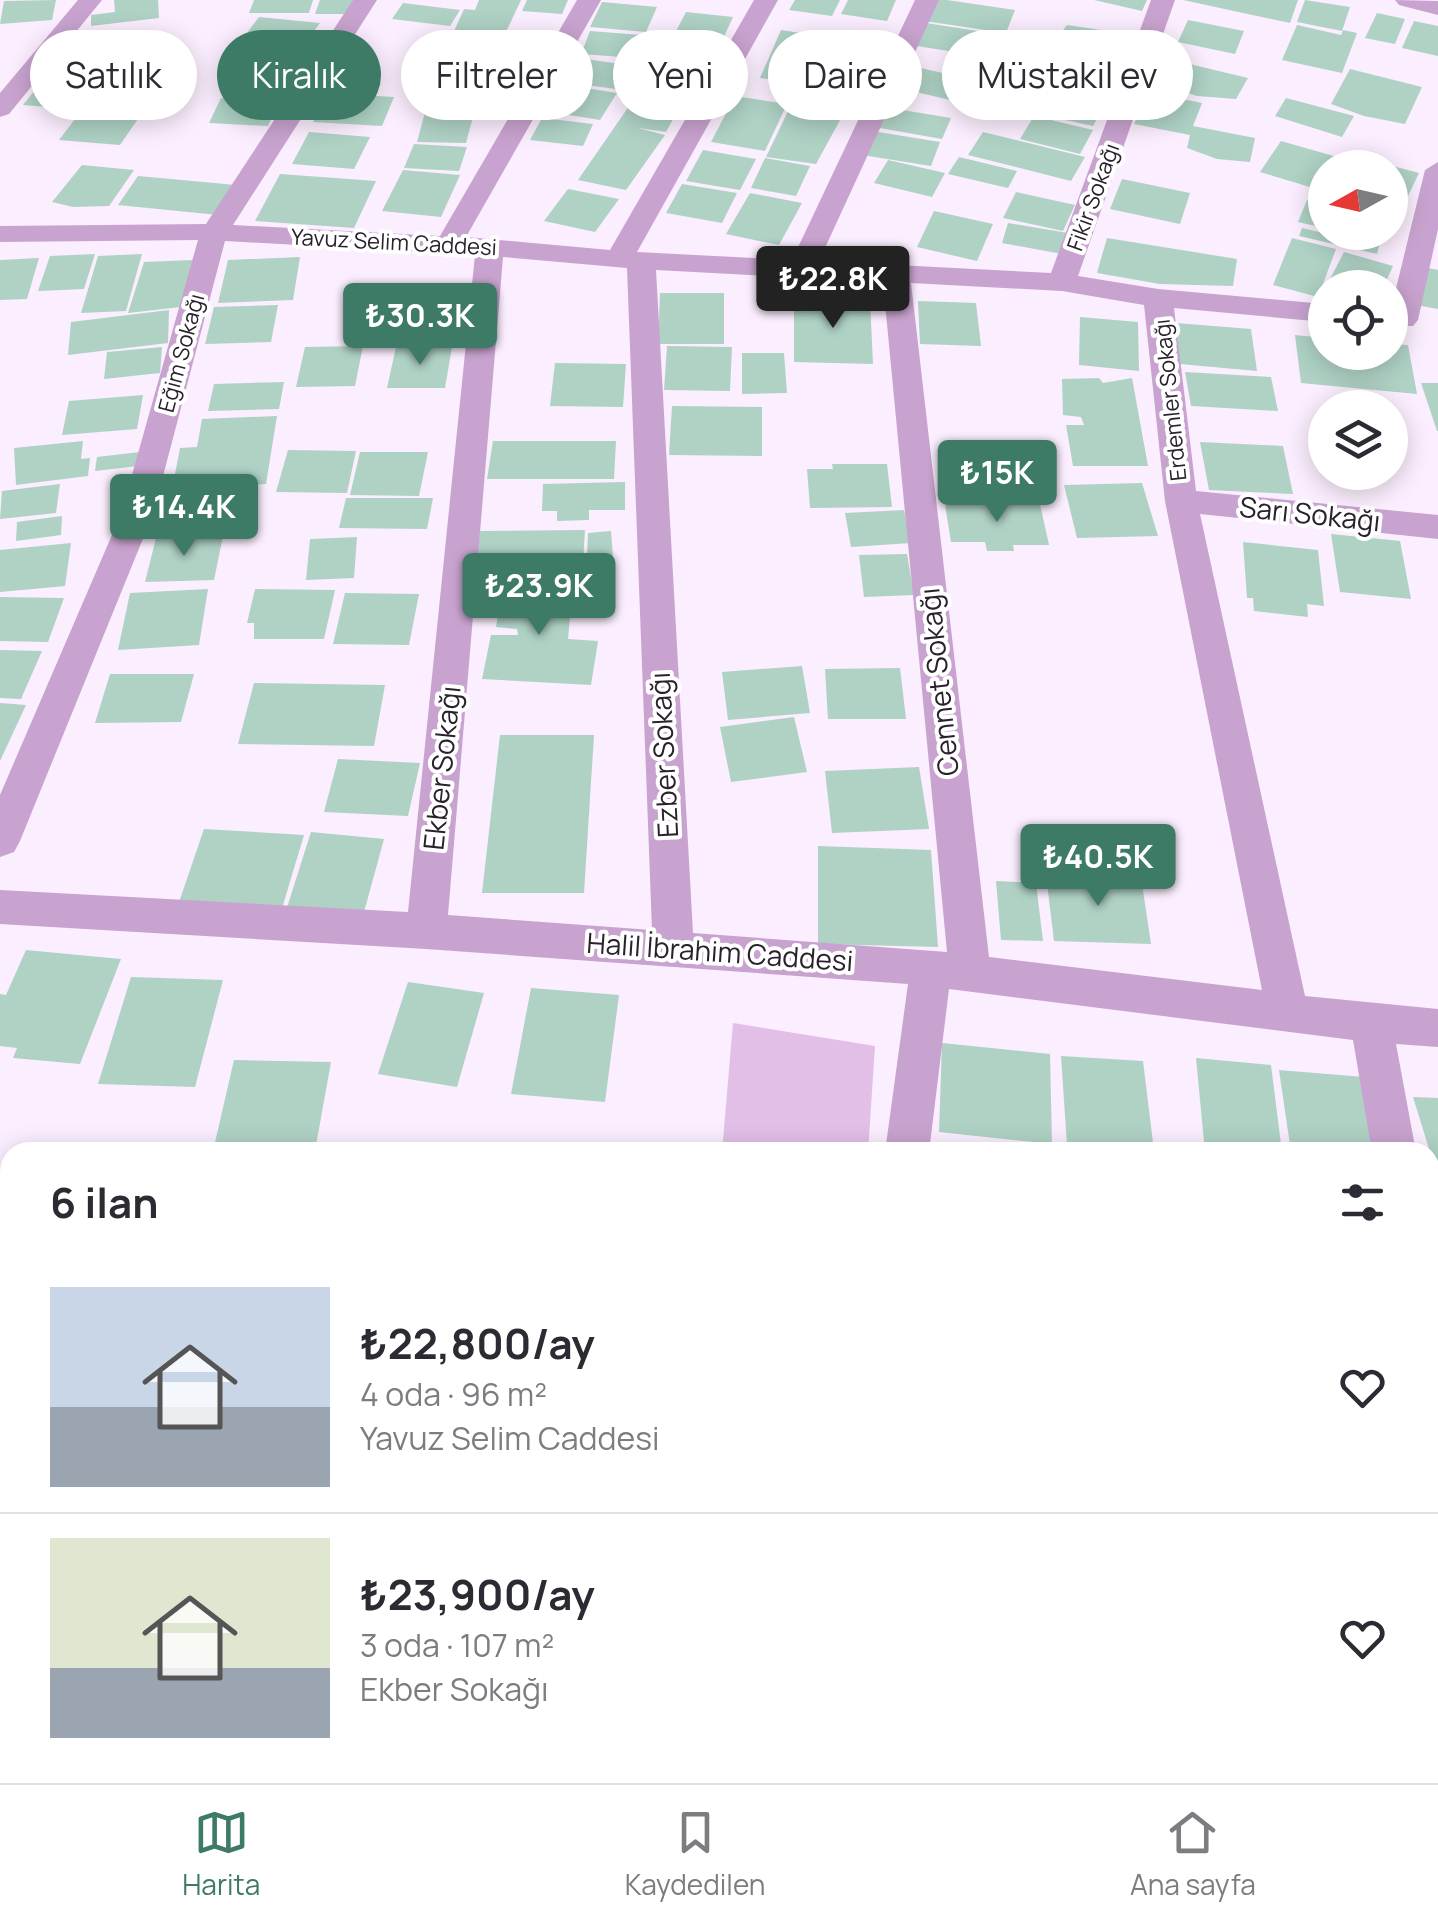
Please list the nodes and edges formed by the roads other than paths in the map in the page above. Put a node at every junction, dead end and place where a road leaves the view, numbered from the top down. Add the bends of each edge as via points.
1 (90, 0) edge
2 (365, 0) edge
3 (589, 0) edge
4 (766, 0) edge
5 (927, 0) edge
6 (1163, 0) edge
7 (1408, 0) edge
8 (1438, 8) edge
9 (0, 109) edge
10 (1438, 170) edge
11 (214, 232) junction
12 (0, 234) edge
13 (447, 246) junction
14 (490, 247) junction
15 (630, 260) junction
16 (802, 268) junction
17 (896, 274) junction
18 (1408, 279) edge
19 (1062, 282) junction
20 (1158, 298) junction
21 (1308, 311) edge
22 (1408, 321) edge
23 (1438, 327) edge
24 (1182, 502) junction
25 (1438, 527) edge
26 (0, 841) edge
27 (0, 907) edge
28 (426, 931) junction
29 (673, 949) junction
30 (950, 969) junction
31 (1287, 1012) junction
32 (1371, 1023) junction
33 (1438, 1028) edge
34 (909, 1142) edge
35 (1392, 1142) edge

1 - 9 street
2 - 11 street, Eğim Sokağı
3 - 13 street
4 - 15 street
5 - 16 street
6 - 19 street, Fikir Sokağı
7 - 8 street
10 - 18 street
11 - 12 street, Yavuz Selim Caddesi
11 - 13 street, Yavuz Selim Caddesi
11 - 26 street, Eğim Sokağı via 137,514
13 - 14 street, Yavuz Selim Caddesi
14 - 15 street, Yavuz Selim Caddesi
14 - 28 street, Ekber Sokağı
15 - 16 street, Yavuz Selim Caddesi
15 - 29 street, Ezber Sokağı
16 - 17 street, Yavuz Selim Caddesi
17 - 19 street, Yavuz Selim Caddesi
17 - 30 street, Cennet Sokağı
19 - 20 street, Yavuz Selim Caddesi
20 - 21 street, Yavuz Selim Caddesi
20 - 24 street, Erdemler Sokağı
22 - 23 street
24 - 25 street, Sarı Sokağı
24 - 31 street, Erdemler Sokağı
27 - 28 street, Halil İbrahim Caddesi
28 - 29 street, Halil İbrahim Caddesi
29 - 30 street, Halil İbrahim Caddesi
30 - 31 street, Halil İbrahim Caddesi
30 - 34 street, Cennet Sokağı
31 - 32 street, Halil İbrahim Caddesi
32 - 33 street, Halil İbrahim Caddesi
32 - 35 street

